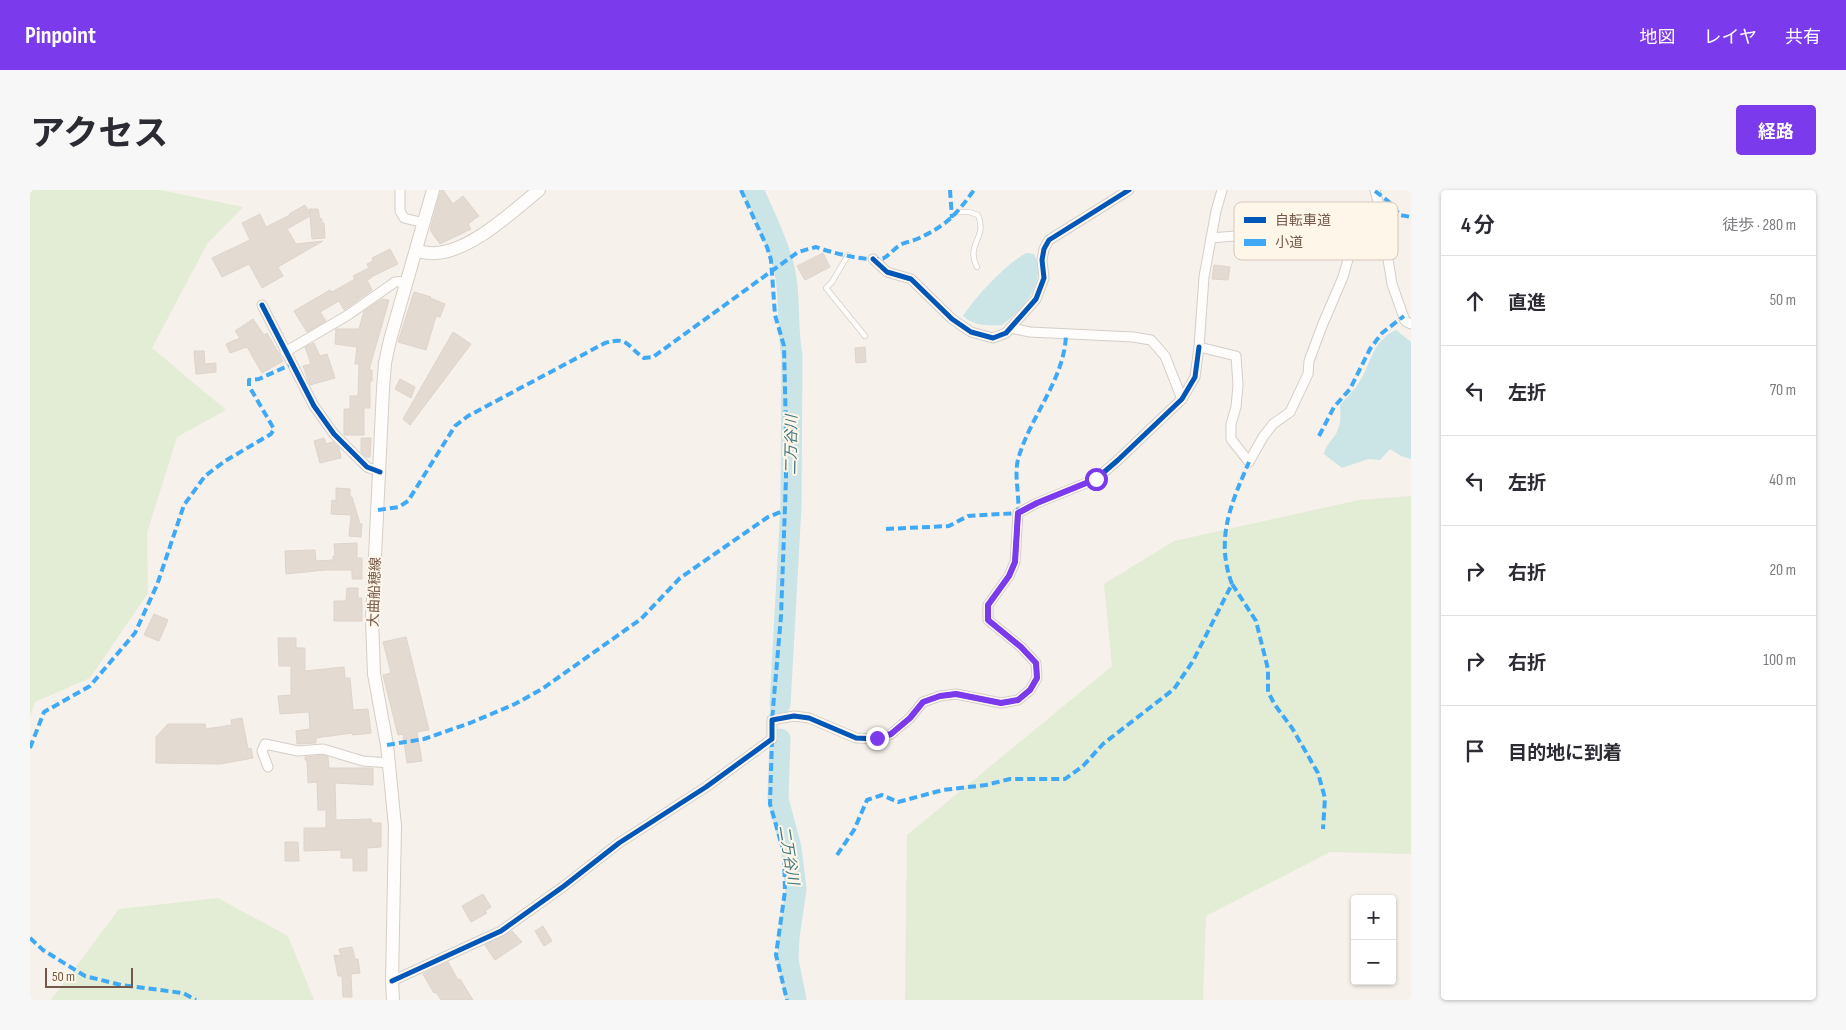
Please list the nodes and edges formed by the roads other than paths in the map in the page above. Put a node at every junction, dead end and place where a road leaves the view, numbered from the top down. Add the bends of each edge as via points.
1 (400, 190) edge
2 (433, 190) edge
3 (539, 190) edge
4 (1128, 190) edge
5 (1222, 190) edge
6 (958, 212) dead end
7 (424, 223) junction
8 (1234, 236) edge
9 (1211, 238) junction
10 (416, 251) junction
11 (848, 255) dead end
12 (873, 260) dead end
13 (1348, 260) edge
14 (1388, 260) edge
15 (977, 267) dead end
16 (408, 281) junction
17 (262, 305) dead end
18 (1411, 324) edge
19 (1010, 328) junction
20 (865, 336) dead end
21 (1199, 347) junction
22 (285, 352) junction
23 (1182, 399) junction
24 (380, 472) junction
25 (389, 763) junction
26 (268, 766) dead end
27 (392, 981) junction
28 (393, 1000) edge

1 - 7 street via 400,211 404,218
2 - 7 main road, 大曲船穂線
3 - 10 main road via 499,223 462,247 436,253
4 - 19 street via 1050,240 1044,248 1044,278 1036,298
5 - 9 street
6 - 15 lane via 978,215 982,225 974,245
7 - 10 main road, 大曲船穂線
8 - 9 street
9 - 21 street via 1204,277
10 - 16 main road, 大曲船穂線
11 - 20 lane via 826,288
12 - 19 street via 887,272 911,279 952,319 972,332 994,338
13 - 21 street via 1300,392 1290,412 1273,424 1249,462 1231,439 1238,385 1236,356
14 - 18 street via 1392,284 1406,320
16 - 22 street via 396,282 348,316
16 - 24 main road, 大曲船穂線 via 385,362
17 - 22 street
19 - 23 street via 1151,340 1165,356
21 - 23 street via 1195,377
22 - 24 street via 314,406 334,434 366,467
23 - 27 street via 1096,479 1018,513 1015,562 988,605 988,620 1036,663 1037,678 1030,690 1018,700 1001,703 956,694 940,696 923,702 891,734 877,738 856,738 809,718 794,716 772,720 772,739 620,843 501,930
24 - 25 main road, 大曲船穂線 via 372,619 374,674
25 - 26 street via 363,762 323,749 298,751 265,744 262,751
25 - 27 main road, 大曲船穂線 via 395,826
27 - 28 main road, 大曲船穂線

